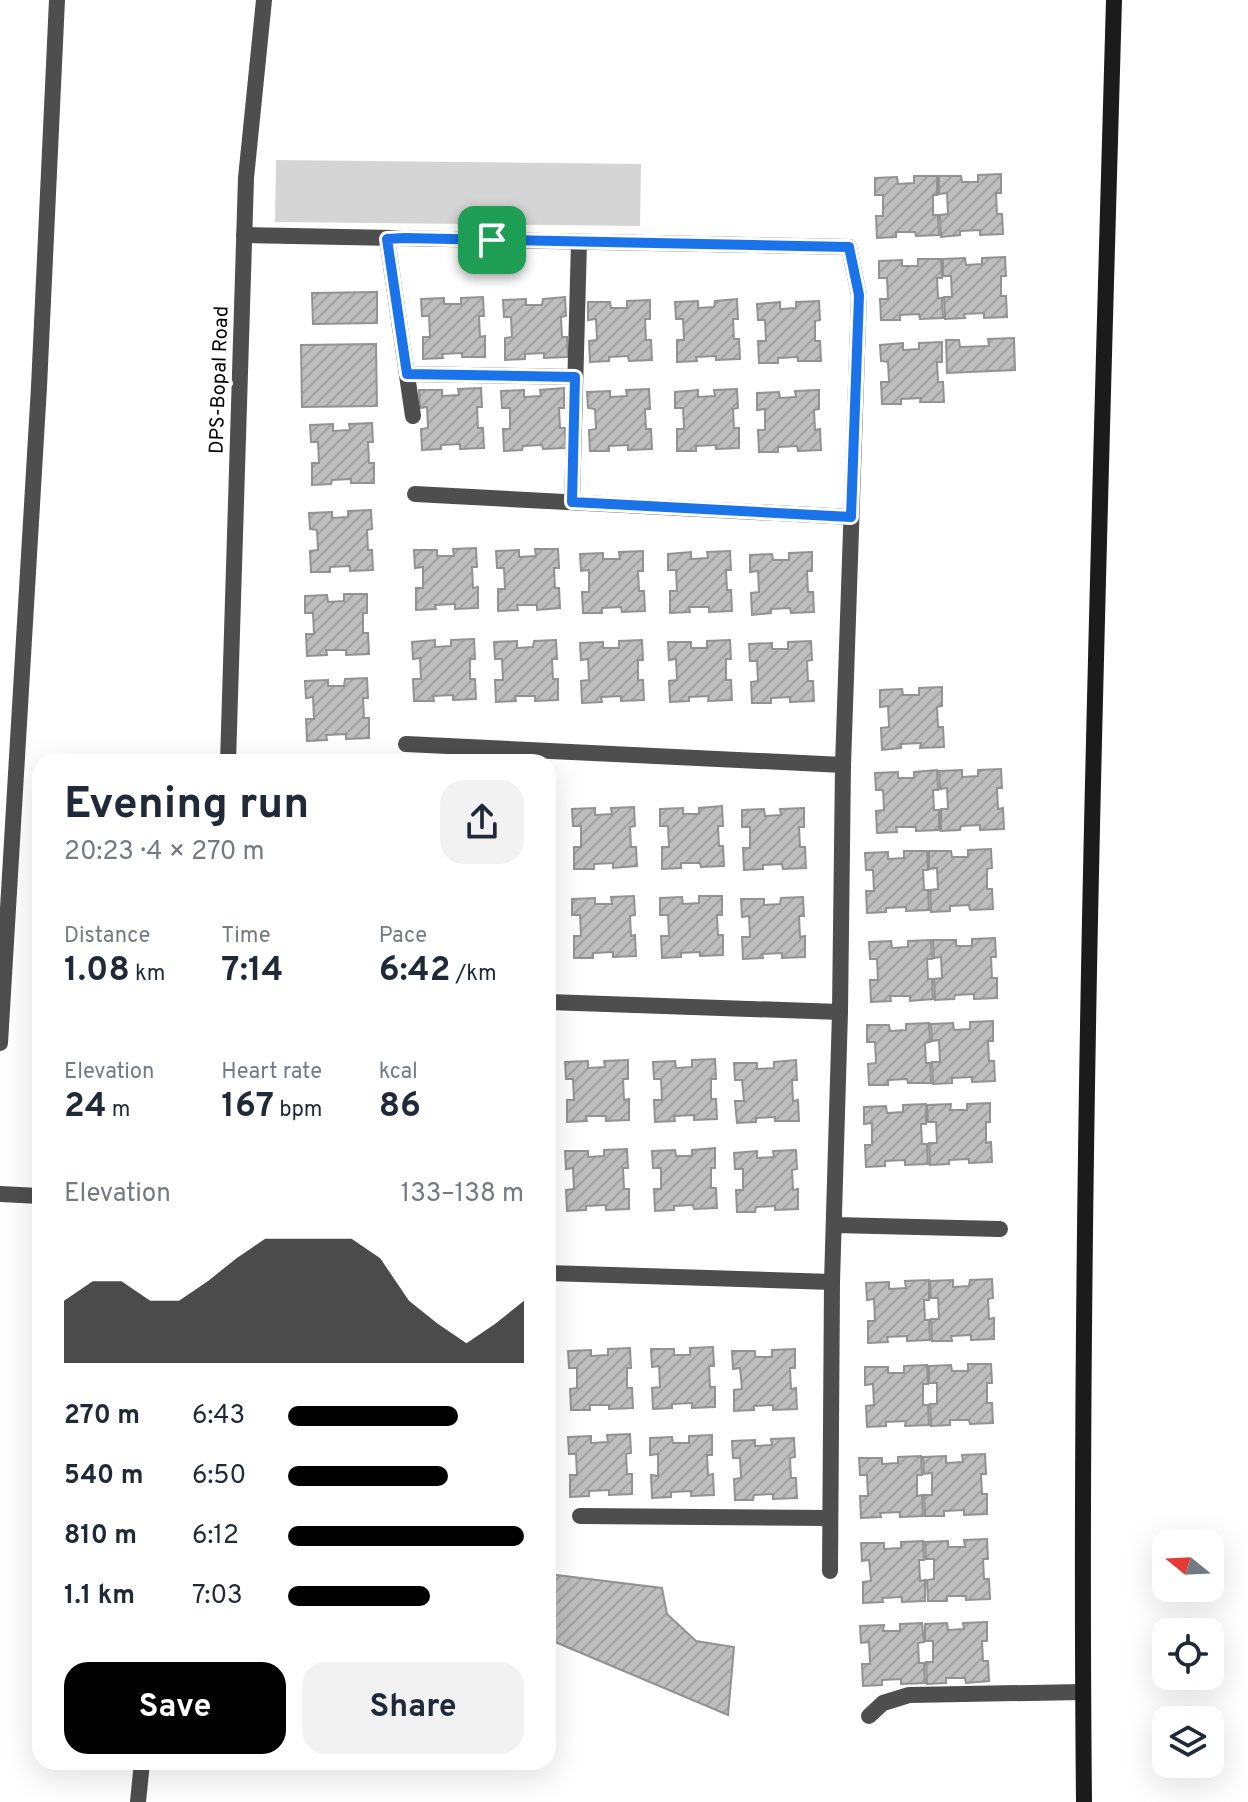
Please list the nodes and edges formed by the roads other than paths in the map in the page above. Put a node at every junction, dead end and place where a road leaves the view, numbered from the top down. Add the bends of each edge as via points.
1 (57, 0) edge
2 (264, 0) edge
3 (1114, 0) edge
4 (244, 235) junction
5 (387, 239) junction
6 (579, 242) junction
7 (407, 374) junction
8 (575, 377) junction
9 (413, 416) dead end
10 (415, 494) dead end
11 (572, 502) junction
12 (851, 517) junction
13 (406, 744) dead end
14 (228, 754) edge
15 (843, 765) junction
16 (556, 1002) edge
17 (840, 1012) junction
18 (0, 1043) edge
19 (0, 1194) edge
20 (32, 1196) edge
21 (834, 1225) junction
22 (1000, 1229) dead end
23 (556, 1273) edge
24 (832, 1282) junction
25 (580, 1516) dead end
26 (830, 1518) junction
27 (830, 1571) dead end
28 (1083, 1692) junction
29 (869, 1716) dead end
30 (141, 1770) edge
31 (138, 1802) edge
32 (1084, 1802) edge

1 - 18 street
2 - 4 street, DPS-Bopal Road
3 - 28 street via 1091,818
4 - 5 street
4 - 14 street, DPS-Bopal Road
5 - 6 street
5 - 7 street
6 - 8 street
6 - 12 street via 849,247 859,295
7 - 8 street
7 - 9 street
8 - 11 street
10 - 11 street
11 - 12 street
12 - 15 street
13 - 15 street
15 - 17 street
16 - 17 street
17 - 21 street
19 - 20 street
21 - 22 street
21 - 24 street
23 - 24 street
24 - 26 street
25 - 26 street
26 - 27 street
28 - 29 street via 909,1695 883,1703
28 - 32 street
30 - 31 street

